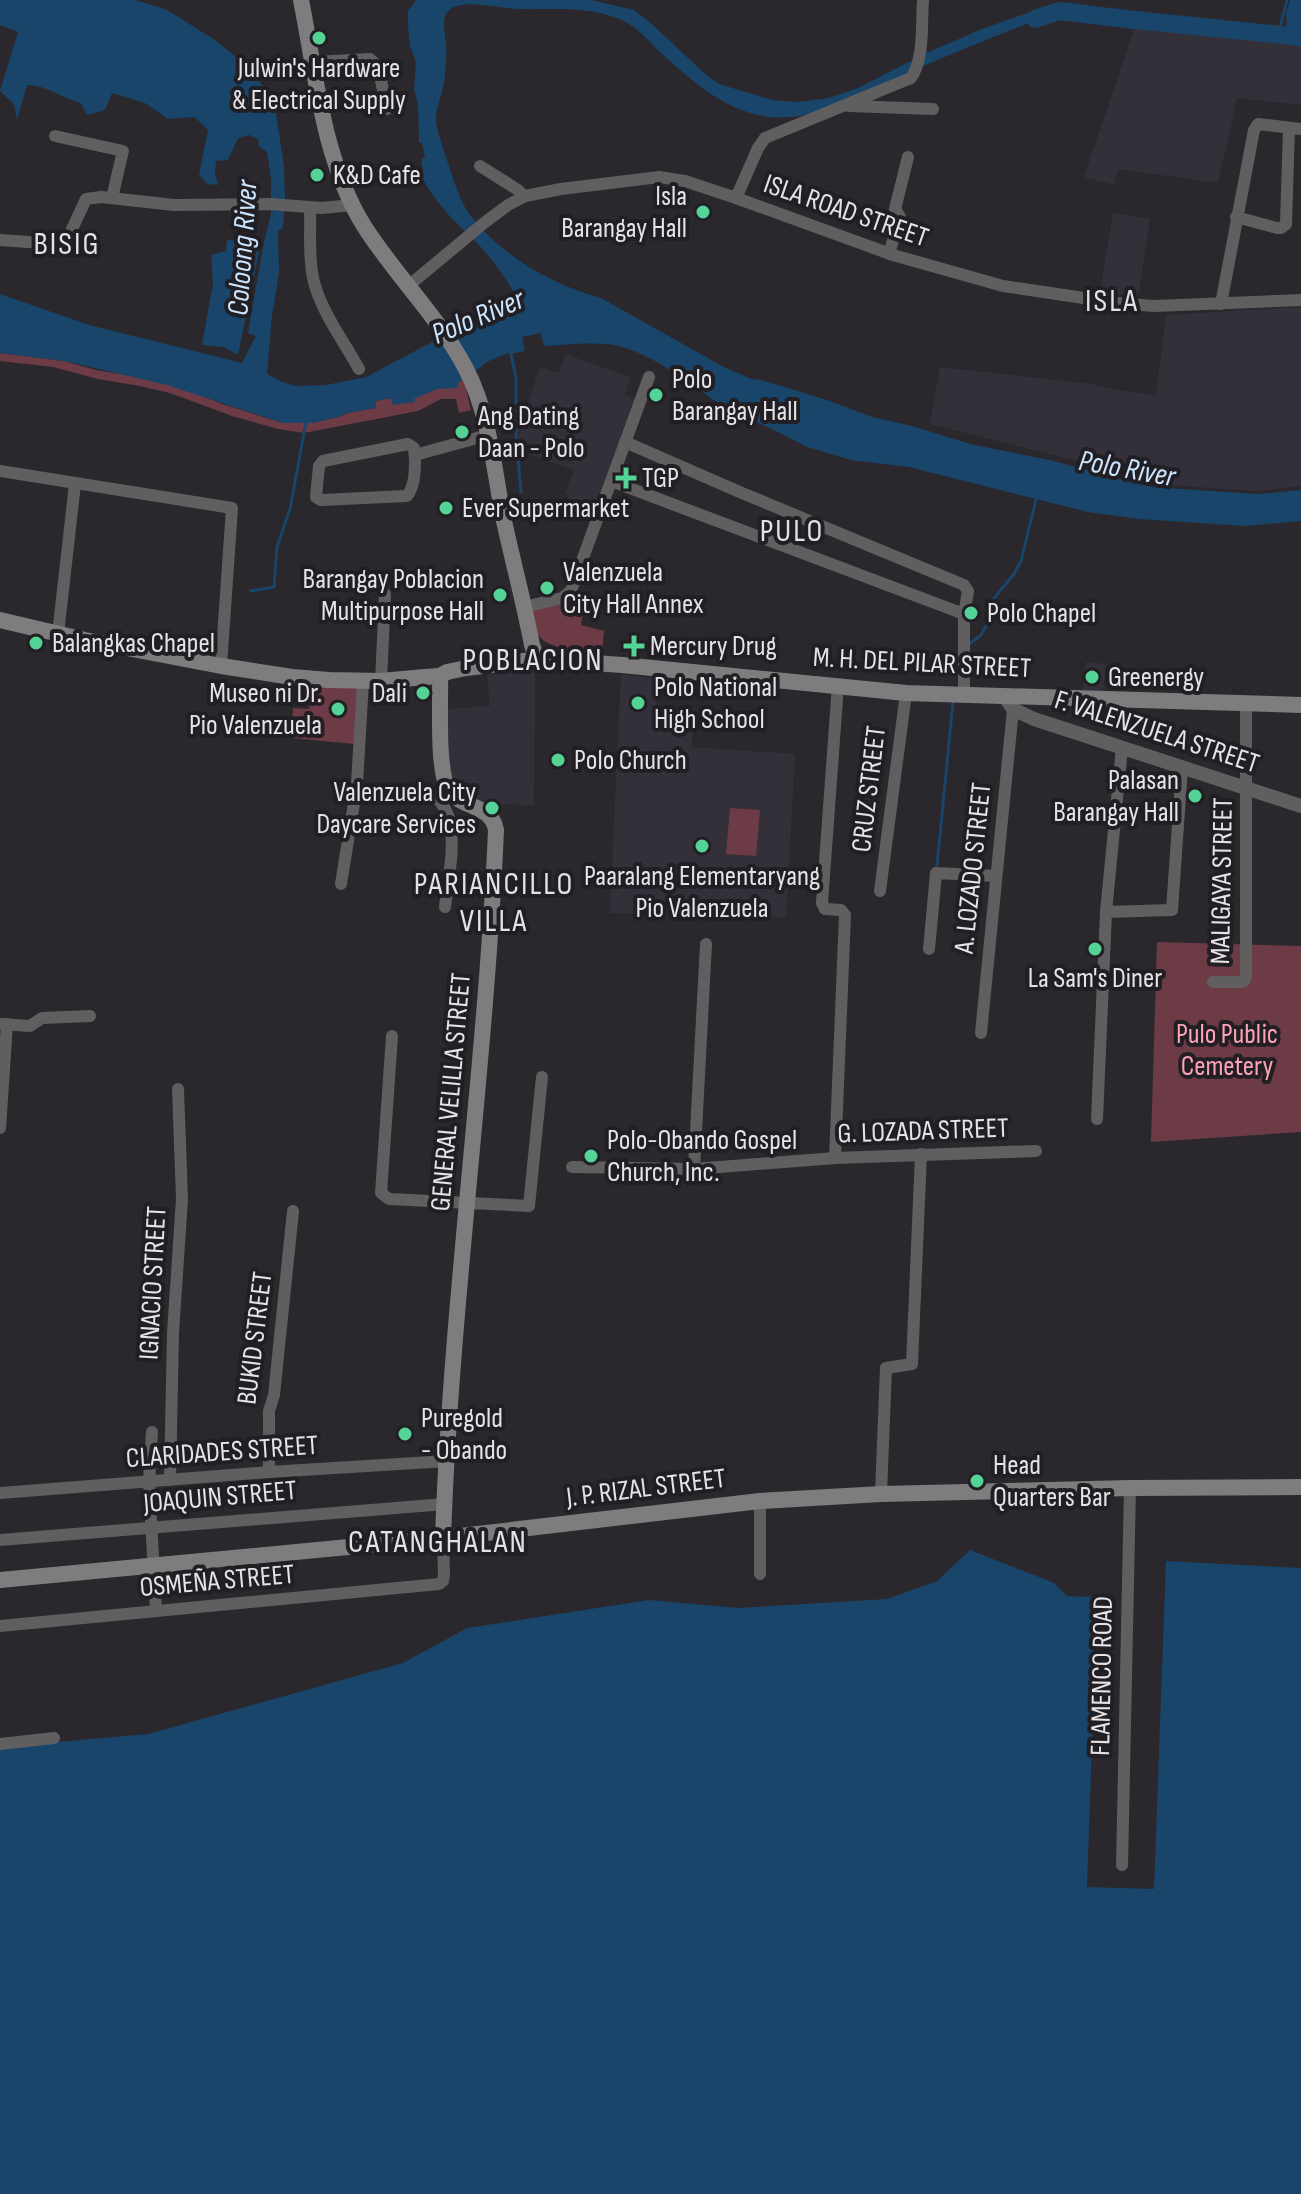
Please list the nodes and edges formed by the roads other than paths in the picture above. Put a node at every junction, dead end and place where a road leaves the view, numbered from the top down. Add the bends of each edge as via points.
1 (301, 0) edge
2 (923, 0) edge
3 (314, 62) junction
4 (841, 106) junction
5 (387, 109) dead end
6 (933, 109) dead end
7 (1295, 128) edge
8 (55, 136) dead end
9 (908, 157) dead end
10 (480, 166) dead end
11 (522, 194) junction
12 (112, 198) junction
13 (736, 198) junction
14 (352, 205) junction
15 (310, 207) junction
16 (1236, 217) junction
17 (0, 240) edge
18 (889, 254) junction
19 (407, 287) junction
20 (1301, 300) edge
21 (1221, 304) junction
22 (359, 369) dead end
23 (649, 377) dead end
24 (488, 435) junction
25 (625, 442) junction
26 (415, 455) junction
27 (0, 471) edge
28 (611, 481) junction
29 (75, 484) junction
30 (385, 594) dead end
31 (524, 607) junction
32 (964, 614) junction
33 (0, 620) edge
34 (58, 634) junction
35 (540, 659) junction
36 (221, 666) junction
37 (440, 676) junction
38 (372, 681) junction
39 (838, 685) junction
40 (906, 693) junction
41 (964, 695) junction
42 (1008, 702) junction
43 (1246, 702) junction
44 (1301, 705) edge
45 (1122, 748) junction
46 (1182, 768) junction
47 (359, 789) junction
48 (1247, 789) junction
49 (444, 796) junction
50 (1301, 806) edge
51 (996, 876) junction
52 (341, 884) dead end
53 (880, 891) dead end
54 (445, 907) dead end
55 (1106, 912) junction
56 (706, 944) dead end
57 (929, 949) dead end
58 (1213, 982) dead end
59 (90, 1016) dead end
60 (4, 1024) edge
61 (981, 1033) dead end
62 (392, 1036) dead end
63 (542, 1077) dead end
64 (178, 1089) dead end
65 (1097, 1119) dead end
66 (0, 1128) edge
67 (1036, 1151) dead end
68 (921, 1154) junction
69 (835, 1158) junction
70 (572, 1167) dead end
71 (694, 1169) junction
72 (466, 1202) junction
73 (293, 1211) dead end
74 (152, 1432) dead end
75 (448, 1461) junction
76 (269, 1472) junction
77 (170, 1480) junction
78 (149, 1482) junction
79 (1301, 1487) edge
80 (1130, 1488) junction
81 (0, 1493) edge
82 (881, 1494) junction
83 (760, 1501) junction
84 (445, 1504) junction
85 (152, 1527) junction
86 (443, 1538) junction
87 (0, 1540) edge
88 (154, 1566) junction
89 (760, 1574) dead end
90 (0, 1580) edge
91 (156, 1611) junction
92 (0, 1626) edge
93 (54, 1738) dead end
94 (0, 1744) edge
95 (1122, 1865) dead end

1 - 3 main road
2 - 4 street via 911,78
3 - 5 street via 375,61
3 - 14 main road via 333,158
4 - 6 street
4 - 13 street via 765,138
7 - 16 street via 1258,124 1254,130
7 - 16 street via 1286,224 1277,228
8 - 12 street via 123,151
9 - 18 street
10 - 11 street
11 - 13 street, ISLA ROAD STREET via 651,177 685,181
11 - 19 street, ISLA ROAD STREET
12 - 15 street via 174,205
12 - 17 street via 86,199 67,240
13 - 18 street, ISLA ROAD STREET
14 - 15 street
14 - 19 main road
15 - 22 street via 313,281
16 - 21 street
18 - 21 street, ISLA ROAD STREET via 1003,286 1145,305
19 - 24 main road via 466,369
20 - 21 street, ISLA ROAD STREET
23 - 25 street
24 - 26 street
24 - 31 main road
25 - 28 street
25 - 32 street via 961,584 968,594
26 - 26 street via 408,444 323,461 316,497 407,496
27 - 29 street
28 - 31 street via 568,594
28 - 32 street
29 - 34 street
29 - 36 street via 232,508
30 - 38 street
31 - 35 main road via 533,651
32 - 41 street
33 - 34 main road, M. H. DEL PILAR STREET
34 - 36 main road, M. H. DEL PILAR STREET
35 - 37 main road, M. H. DEL PILAR STREET
35 - 39 main road, M. H. DEL PILAR STREET
36 - 38 main road, M. H. DEL PILAR STREET
37 - 38 main road, M. H. DEL PILAR STREET
37 - 49 main road
38 - 47 street
39 - 40 main road, M. H. DEL PILAR STREET
39 - 69 street via 822,903 845,915
40 - 41 main road, M. H. DEL PILAR STREET
40 - 53 street, CRUZ STREET
41 - 42 main road, M. H. DEL PILAR STREET
42 - 43 main road, M. H. DEL PILAR STREET
42 - 45 street, F. VALENZUELA STREET via 1034,719
42 - 51 street, A. LOZADO STREET
43 - 44 main road, M. H. DEL PILAR STREET
43 - 48 street, MALIGAYA STREET
45 - 46 street, F. VALENZUELA STREET
45 - 55 street
46 - 48 street, F. VALENZUELA STREET
46 - 55 street via 1172,910
47 - 49 street
47 - 52 street
48 - 50 street, F. VALENZUELA STREET
48 - 58 street, MALIGAYA STREET via 1246,977 1241,982
49 - 54 street via 451,832
49 - 72 main road, GENERAL VELILLA STREET via 483,810 496,830
51 - 57 street via 936,873
51 - 61 street, A. LOZADO STREET
55 - 65 street
56 - 71 street
59 - 60 street via 42,1018 30,1026
60 - 66 street
62 - 72 street via 381,1193 389,1199
63 - 72 street via 529,1206
64 - 77 street, IGNACIO STREET via 182,1199
67 - 68 street, G. LOZADA STREET
68 - 69 street, G. LOZADA STREET
68 - 82 street via 912,1364 886,1368
69 - 71 street, G. LOZADA STREET
70 - 71 street, G. LOZADA STREET
72 - 75 main road, GENERAL VELILLA STREET
73 - 76 street, BUKID STREET via 269,1411
74 - 78 street
75 - 76 street, CLARIDADES STREET
75 - 84 main road, GENERAL VELILLA STREET
76 - 77 street, CLARIDADES STREET
77 - 78 street, CLARIDADES STREET
78 - 81 street, CLARIDADES STREET
78 - 85 street
79 - 80 main road, J. P. RIZAL STREET
80 - 82 main road, J. P. RIZAL STREET
80 - 95 street, FLAMENCO ROAD
82 - 83 main road, J. P. RIZAL STREET
83 - 86 main road, J. P. RIZAL STREET
83 - 89 street
84 - 85 street, JOAQUIN STREET
84 - 86 main road, GENERAL VELILLA STREET
85 - 87 street, JOAQUIN STREET
85 - 88 street
86 - 88 main road, J. P. RIZAL STREET
86 - 91 street, OSMEÑA STREET via 444,1575 439,1584
88 - 90 main road, J. P. RIZAL STREET
88 - 91 street
91 - 92 street, OSMEÑA STREET
93 - 94 street

